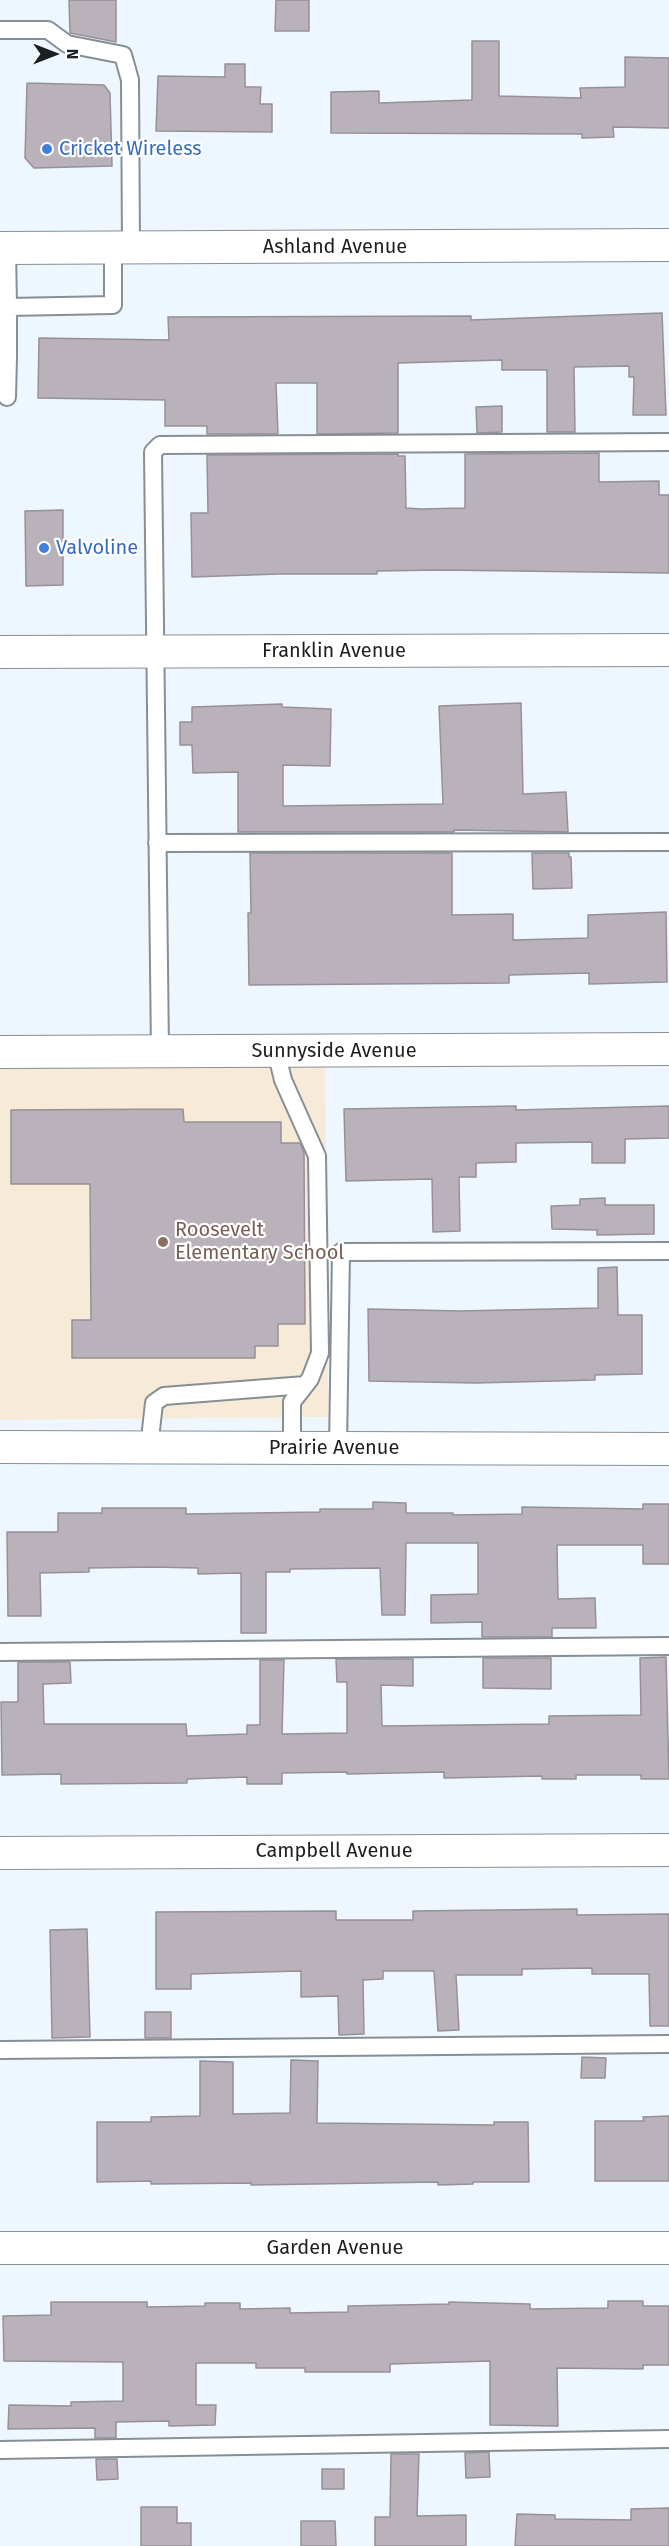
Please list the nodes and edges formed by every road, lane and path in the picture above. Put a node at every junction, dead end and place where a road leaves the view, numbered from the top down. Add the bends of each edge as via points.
1 (0, 30) edge
2 (669, 245) edge
3 (4, 248) edge
4 (122, 248) junction
5 (8, 307) junction
6 (4, 357) edge
7 (7, 396) dead end
8 (669, 442) edge
9 (669, 650) edge
10 (155, 651) junction
11 (0, 652) edge
12 (669, 842) edge
13 (157, 843) junction
14 (669, 1049) edge
15 (276, 1051) junction
16 (0, 1052) edge
17 (160, 1052) junction
18 (669, 1251) edge
19 (305, 1385) junction
20 (0, 1447) edge
21 (149, 1448) junction
22 (292, 1448) junction
23 (338, 1448) junction
24 (669, 1449) edge
25 (669, 1646) edge
26 (0, 1652) edge
27 (669, 1850) edge
28 (0, 1853) edge
29 (669, 2044) edge
30 (0, 2050) edge
31 (0, 2247) edge
32 (669, 2248) edge
33 (669, 2439) edge
34 (0, 2450) edge

1 - 4 lane via 48,30 68,44 123,55 130,80
2 - 4 street, Ashland Avenue
3 - 4 street, Ashland Avenue
3 - 5 lane
4 - 5 lane via 113,305
5 - 6 lane
6 - 7 lane
8 - 10 lane via 160,445 153,452
9 - 10 street, Franklin Avenue
10 - 11 street, Franklin Avenue
10 - 13 lane
12 - 13 lane
13 - 17 lane
14 - 15 street, Sunnyside Avenue
15 - 17 street, Sunnyside Avenue
15 - 19 lane via 283,1080 317,1155 320,1353
16 - 17 street, Sunnyside Avenue
18 - 23 lane via 341,1252
19 - 21 lane via 164,1396 154,1403
19 - 22 lane via 292,1402
20 - 21 street, Prairie Avenue
21 - 22 street, Prairie Avenue
22 - 23 street, Prairie Avenue
23 - 24 street, Prairie Avenue
25 - 26 lane
27 - 28 street, Campbell Avenue
29 - 30 lane
31 - 32 street, Garden Avenue
33 - 34 lane

